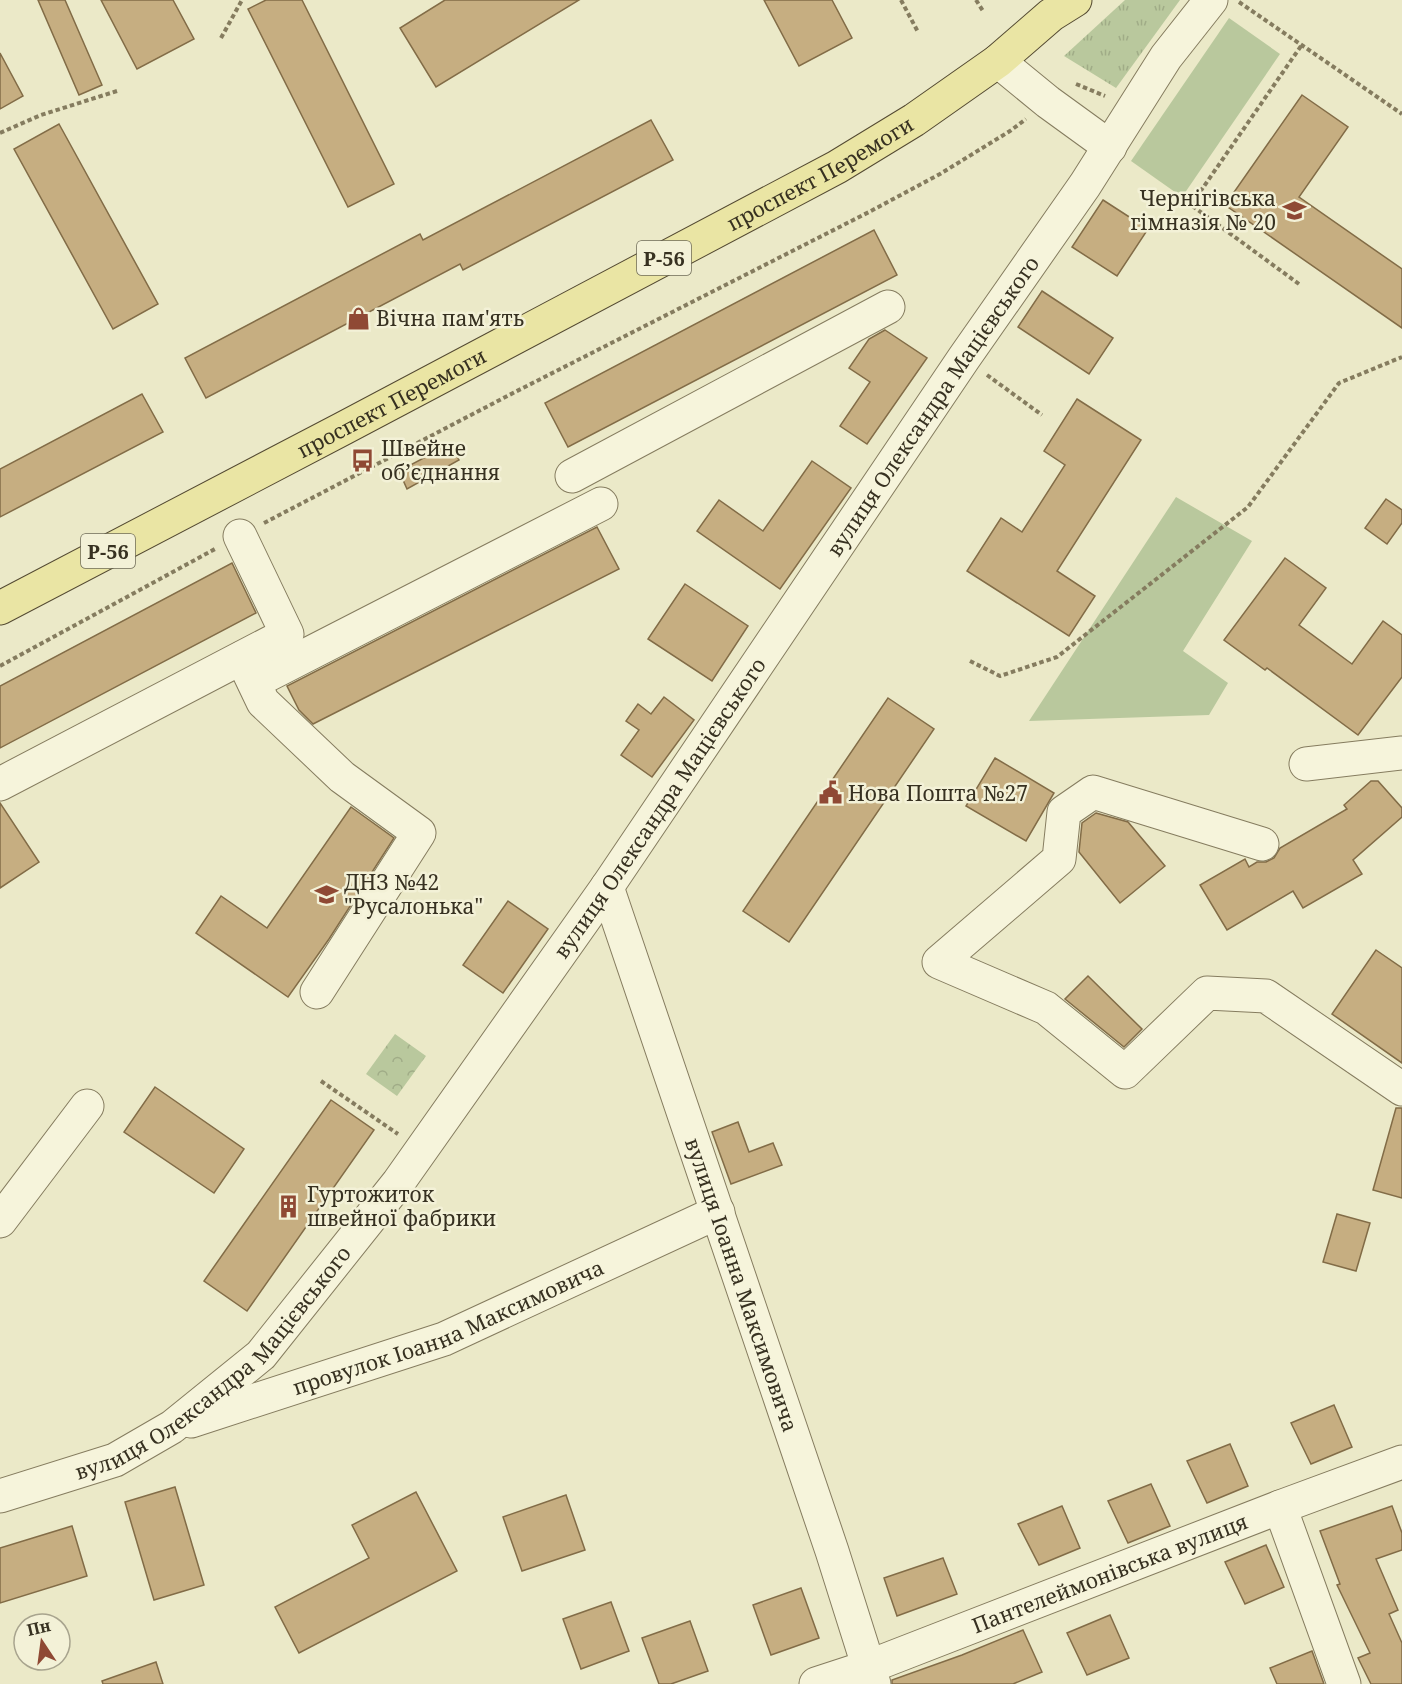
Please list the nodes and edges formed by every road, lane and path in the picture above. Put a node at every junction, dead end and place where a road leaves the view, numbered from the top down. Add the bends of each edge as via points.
1 (242, 0) edge
2 (901, 0) edge
3 (976, 0) edge
4 (1211, 0) edge
5 (1236, 0) edge
6 (1064, 5) edge
7 (983, 11) dead end
8 (918, 33) dead end
9 (221, 38) dead end
10 (1301, 46) junction
11 (998, 61) junction
12 (117, 91) dead end
13 (1048, 102) junction
14 (1402, 114) edge
15 (0, 133) edge
16 (1110, 147) junction
17 (1299, 284) dead end
18 (888, 307) dead end
19 (1402, 357) edge
20 (964, 358) junction
21 (1042, 415) dead end
22 (572, 476) dead end
23 (601, 504) dead end
24 (240, 536) junction
25 (0, 608) edge
26 (970, 661) dead end
27 (0, 666) edge
28 (248, 670) junction
29 (1402, 753) edge
30 (1306, 764) dead end
31 (0, 784) edge
32 (1262, 844) dead end
33 (607, 887) junction
34 (317, 992) dead end
35 (321, 1081) dead end
36 (1402, 1089) edge
37 (87, 1106) dead end
38 (420, 1150) junction
39 (718, 1212) junction
40 (0, 1221) edge
41 (172, 1427) junction
42 (1402, 1462) edge
43 (0, 1497) edge
44 (1280, 1507) junction
45 (871, 1675) edge
46 (816, 1684) edge
47 (1344, 1684) edge

1 - 9 path
2 - 8 path
3 - 7 path
4 - 16 street, вулиця Олександра Мацієвського via 1166,57
5 - 10 path
6 - 11 main road, проспект Перемоги / Р-56
10 - 14 path
10 - 17 path via 1191,205
11 - 13 street
11 - 25 main road, проспект Перемоги / Р-56 via 914,120 837,167
12 - 15 path via 41,115
13 - 16 street
13 - 24 path via 1010,131 940,174
16 - 20 street, вулиця Олександра Мацієвського
18 - 22 street
19 - 26 path via 1339,383 1248,507 1057,657 1000,676
20 - 21 path
20 - 33 street, вулиця Олександра Мацієвського
23 - 28 street
24 - 27 path
24 - 28 street via 287,634
28 - 31 street
28 - 34 street via 263,702 342,777 419,832
29 - 30 street
32 - 36 street via 1093,792 1064,812 1059,859 939,962 1046,1008 1125,1072 1207,993 1266,996
33 - 38 street, вулиця Олександра Мацієвського
33 - 39 street, вулиця Іоанна Максимовича
35 - 38 path
37 - 40 street
38 - 41 street, вулиця Олександра Мацієвського via 261,1355
39 - 41 street, провулок Іоанна Максимовича via 444,1339
39 - 45 street, вулиця Іоанна Максимовича
41 - 43 street, вулиця Олександра Мацієвського via 115,1460
42 - 44 street, Пантелеймонівська вулиця
44 - 45 street, Пантелеймонівська вулиця
44 - 47 street
45 - 46 street, Пантелеймонівська вулиця

